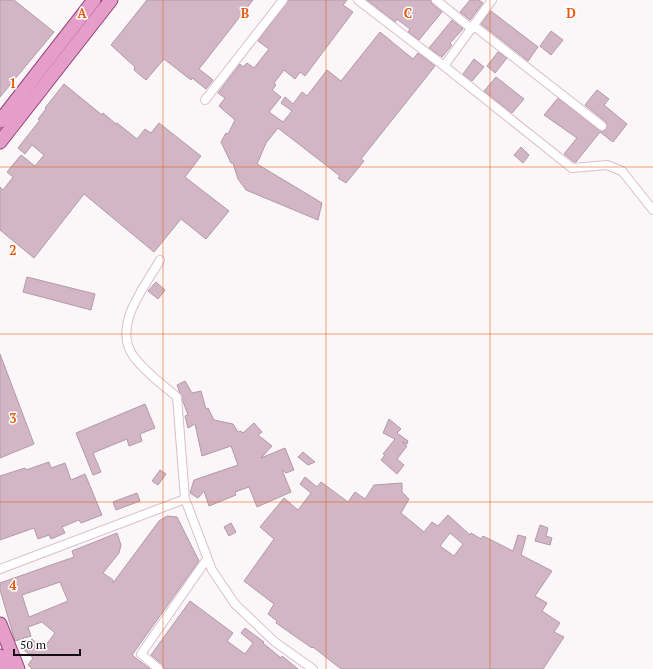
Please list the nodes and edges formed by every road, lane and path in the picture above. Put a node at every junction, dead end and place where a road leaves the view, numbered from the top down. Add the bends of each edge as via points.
1 (94, 0) edge
2 (111, 0) edge
3 (283, 0) edge
4 (358, 0) edge
5 (436, 0) edge
6 (492, 0) edge
7 (473, 27) junction
8 (444, 66) junction
9 (205, 100) dead end
10 (0, 121) edge
11 (602, 126) dead end
12 (0, 142) edge
13 (653, 210) edge
14 (160, 260) dead end
15 (186, 499) junction
16 (207, 560) junction
17 (0, 569) edge
18 (0, 624) edge
19 (0, 656) edge
20 (6, 669) edge
21 (18, 669) edge
22 (159, 669) edge
23 (313, 669) edge

1 - 10 main road
2 - 12 main road
3 - 9 street
4 - 8 street
5 - 7 street
6 - 7 street
7 - 8 street
7 - 11 street
8 - 13 street via 572,168 607,165 622,171
14 - 15 street via 129,313 125,337 133,357 176,397
15 - 16 street
15 - 17 street
16 - 22 street via 140,654
16 - 23 street via 235,604 275,642
18 - 21 main road
19 - 20 main road

